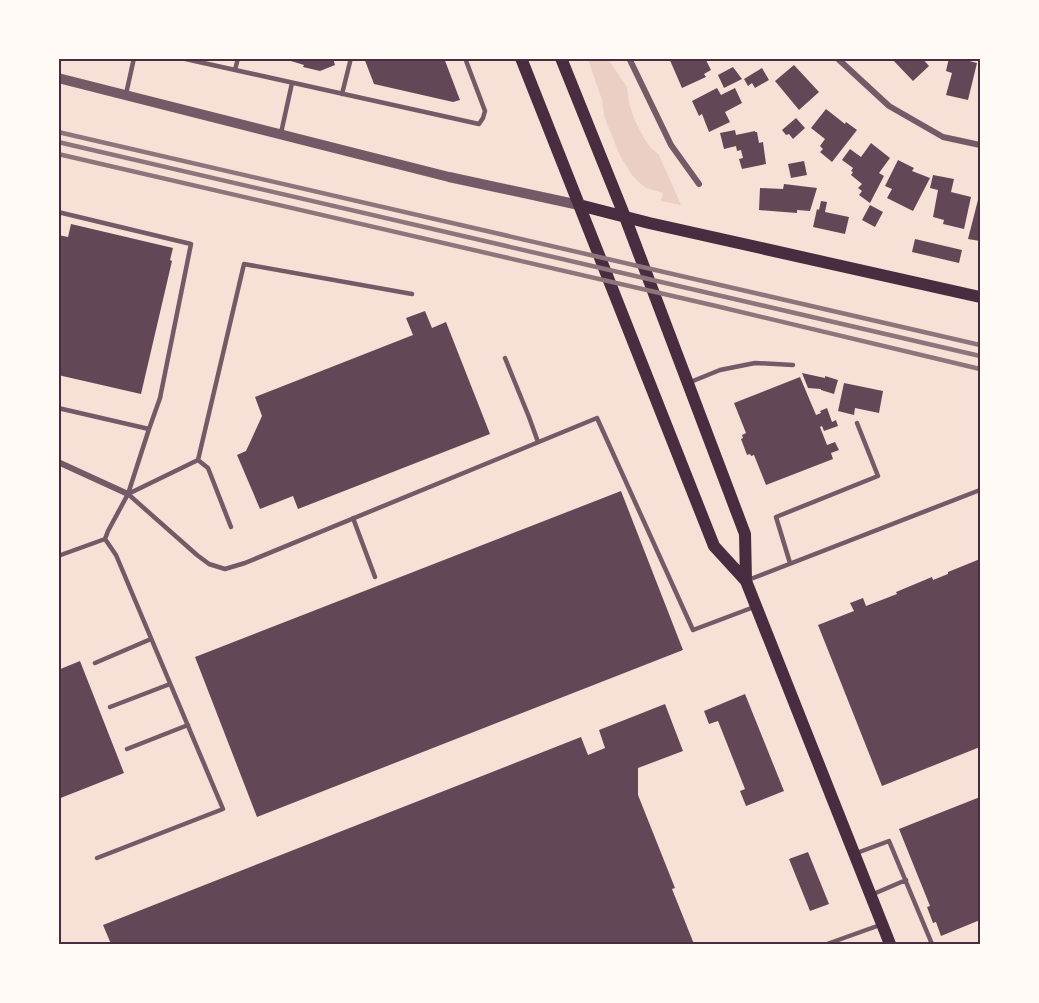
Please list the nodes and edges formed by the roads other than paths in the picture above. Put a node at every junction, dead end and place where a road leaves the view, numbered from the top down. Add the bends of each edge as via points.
1 (134, 58) edge
2 (182, 58) edge
3 (238, 58) edge
4 (351, 58) edge
5 (465, 58) edge
6 (521, 58) edge
7 (561, 58) edge
8 (628, 58) edge
9 (837, 58) edge
10 (235, 70) junction
11 (58, 78) edge
12 (292, 83) junction
13 (126, 94) junction
14 (342, 94) junction
15 (281, 134) junction
16 (981, 145) edge
17 (699, 184) dead end
18 (579, 205) junction
19 (58, 212) edge
20 (625, 217) junction
21 (412, 294) dead end
22 (981, 297) edge
23 (505, 358) dead end
24 (793, 365) dead end
25 (688, 383) junction
26 (58, 408) edge
27 (857, 423) dead end
28 (149, 429) junction
29 (538, 442) junction
30 (198, 460) junction
31 (58, 462) edge
32 (981, 490) edge
33 (128, 494) junction
34 (352, 519) junction
35 (231, 527) dead end
36 (105, 540) junction
37 (58, 556) edge
38 (790, 563) junction
39 (375, 577) dead end
40 (746, 581) junction
41 (756, 607) junction
42 (151, 639) junction
43 (95, 663) dead end
44 (170, 684) junction
45 (110, 707) dead end
46 (188, 725) junction
47 (127, 749) dead end
48 (854, 854) junction
49 (97, 858) dead end
50 (906, 880) junction
51 (871, 895) junction
52 (882, 924) junction
53 (827, 945) edge
54 (890, 945) edge
55 (932, 945) edge

1 - 13 lane
2 - 10 lane
3 - 10 lane
4 - 14 lane
5 - 14 lane via 485,111 479,124
6 - 18 main road
7 - 20 main road
8 - 17 street via 671,146
9 - 16 street via 889,106 943,137
10 - 12 lane
11 - 13 street
12 - 14 lane
12 - 15 lane
13 - 15 street
15 - 18 street
18 - 20 main road
18 - 40 main road via 714,546
19 - 28 lane via 191,244 160,398
20 - 22 main road
20 - 25 main road
21 - 30 lane via 244,264
23 - 29 lane
24 - 25 lane via 755,363 720,370
25 - 40 main road via 745,534
26 - 28 lane
27 - 38 lane via 878,476 776,517
28 - 33 lane
29 - 34 lane
29 - 41 lane via 597,418 693,630
30 - 33 lane
30 - 35 lane via 208,468
31 - 33 street
32 - 38 lane
33 - 34 lane via 197,555 225,569
33 - 36 lane
34 - 39 lane
36 - 37 lane
36 - 42 lane via 116,555
38 - 40 lane
40 - 41 main road
41 - 48 main road
42 - 43 lane
42 - 44 lane
44 - 45 lane
44 - 46 lane
46 - 47 lane
46 - 49 lane via 223,809
48 - 50 lane via 889,841
48 - 51 main road
50 - 51 lane
50 - 55 lane
51 - 52 main road
52 - 53 lane
52 - 54 main road

